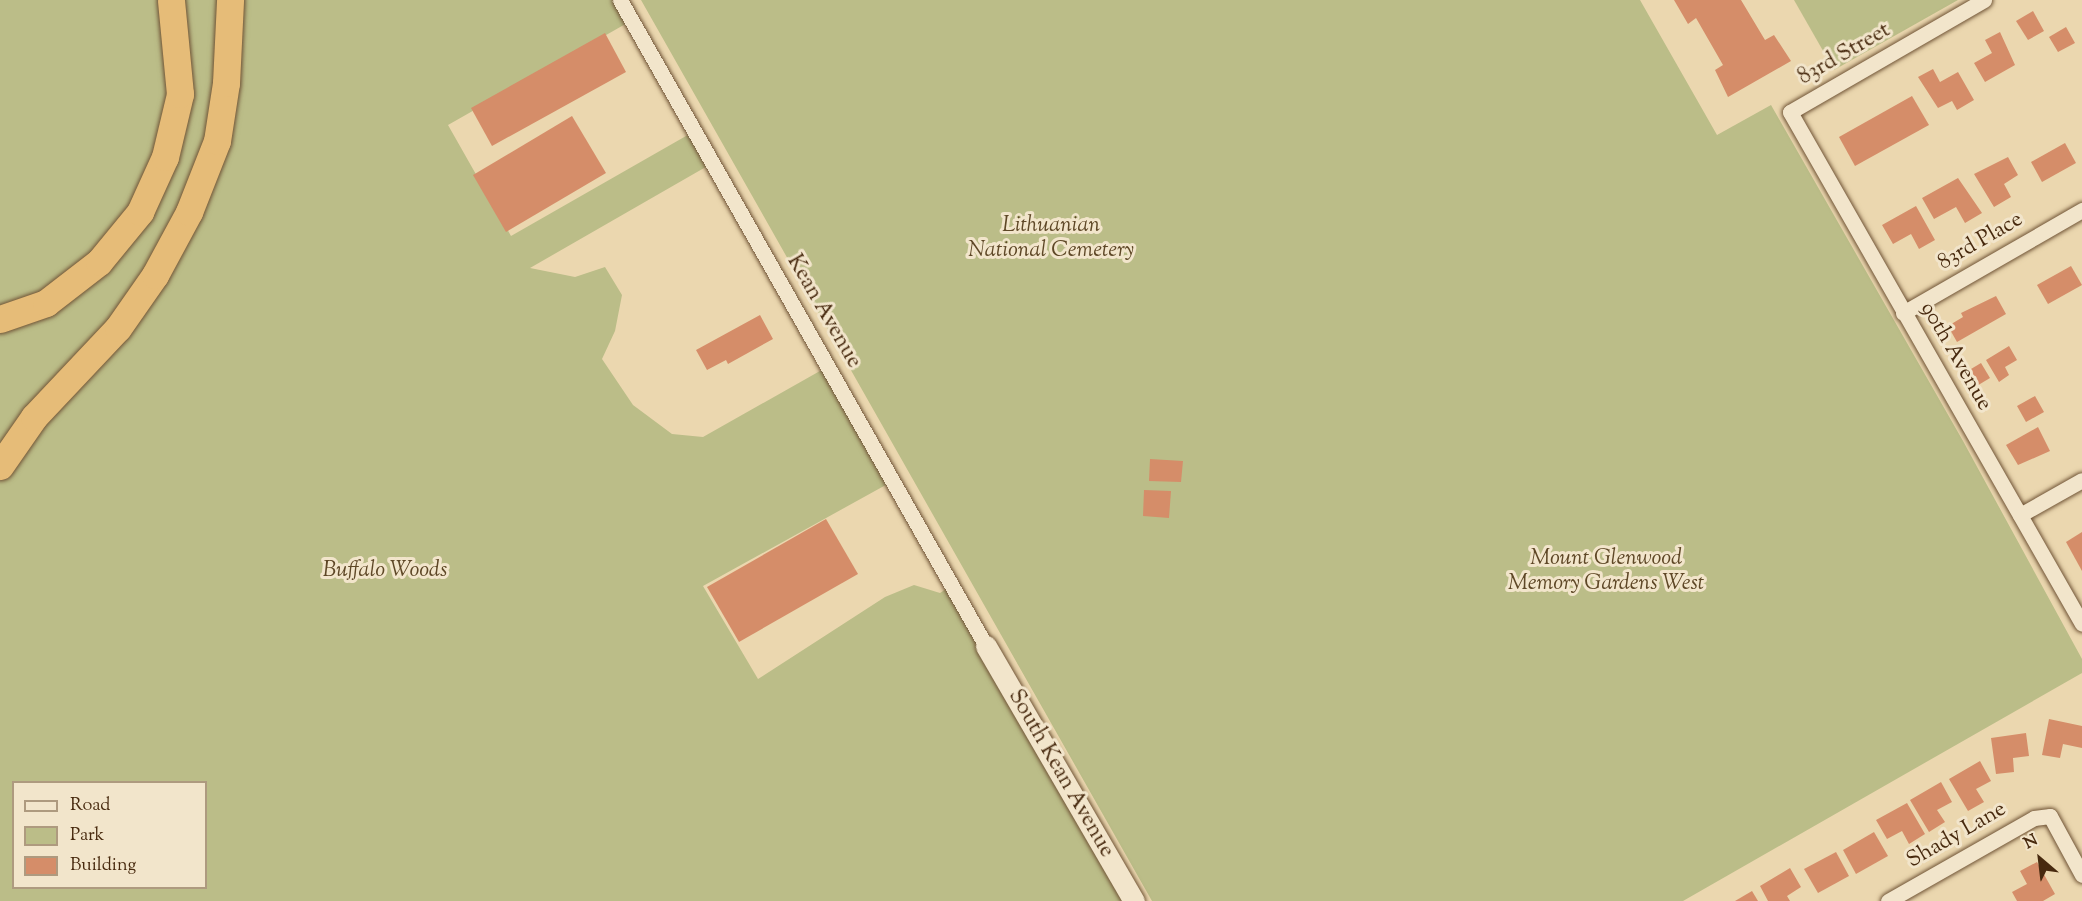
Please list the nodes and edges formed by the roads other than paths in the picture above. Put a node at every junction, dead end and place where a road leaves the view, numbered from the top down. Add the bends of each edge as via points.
1 (171, 0) edge
2 (230, 0) edge
3 (620, 0) edge
4 (1984, 0) edge
5 (1790, 112) joint
6 (2082, 210) edge
7 (1903, 313) junction
8 (0, 319) edge
9 (0, 466) edge
10 (2082, 480) edge
11 (2020, 515) junction
12 (2082, 624) edge
13 (986, 646) joint
14 (2082, 875) edge
15 (1134, 901) edge
16 (1888, 901) edge

1 - 8 highway via 180,94 165,157 140,212 99,262 46,303
2 - 9 highway via 226,83 217,141 189,212 155,276 118,328 34,417
3 - 13 street, Kean Avenue
4 - 5 street, 83rd Street
5 - 7 street, 90th Avenue
6 - 7 street, 83rd Place
7 - 11 street, 90th Avenue
10 - 11 street
11 - 12 street, 90th Avenue
13 - 15 street, South Kean Avenue
14 - 16 street, Shady Lane via 2050,816 2028,822

